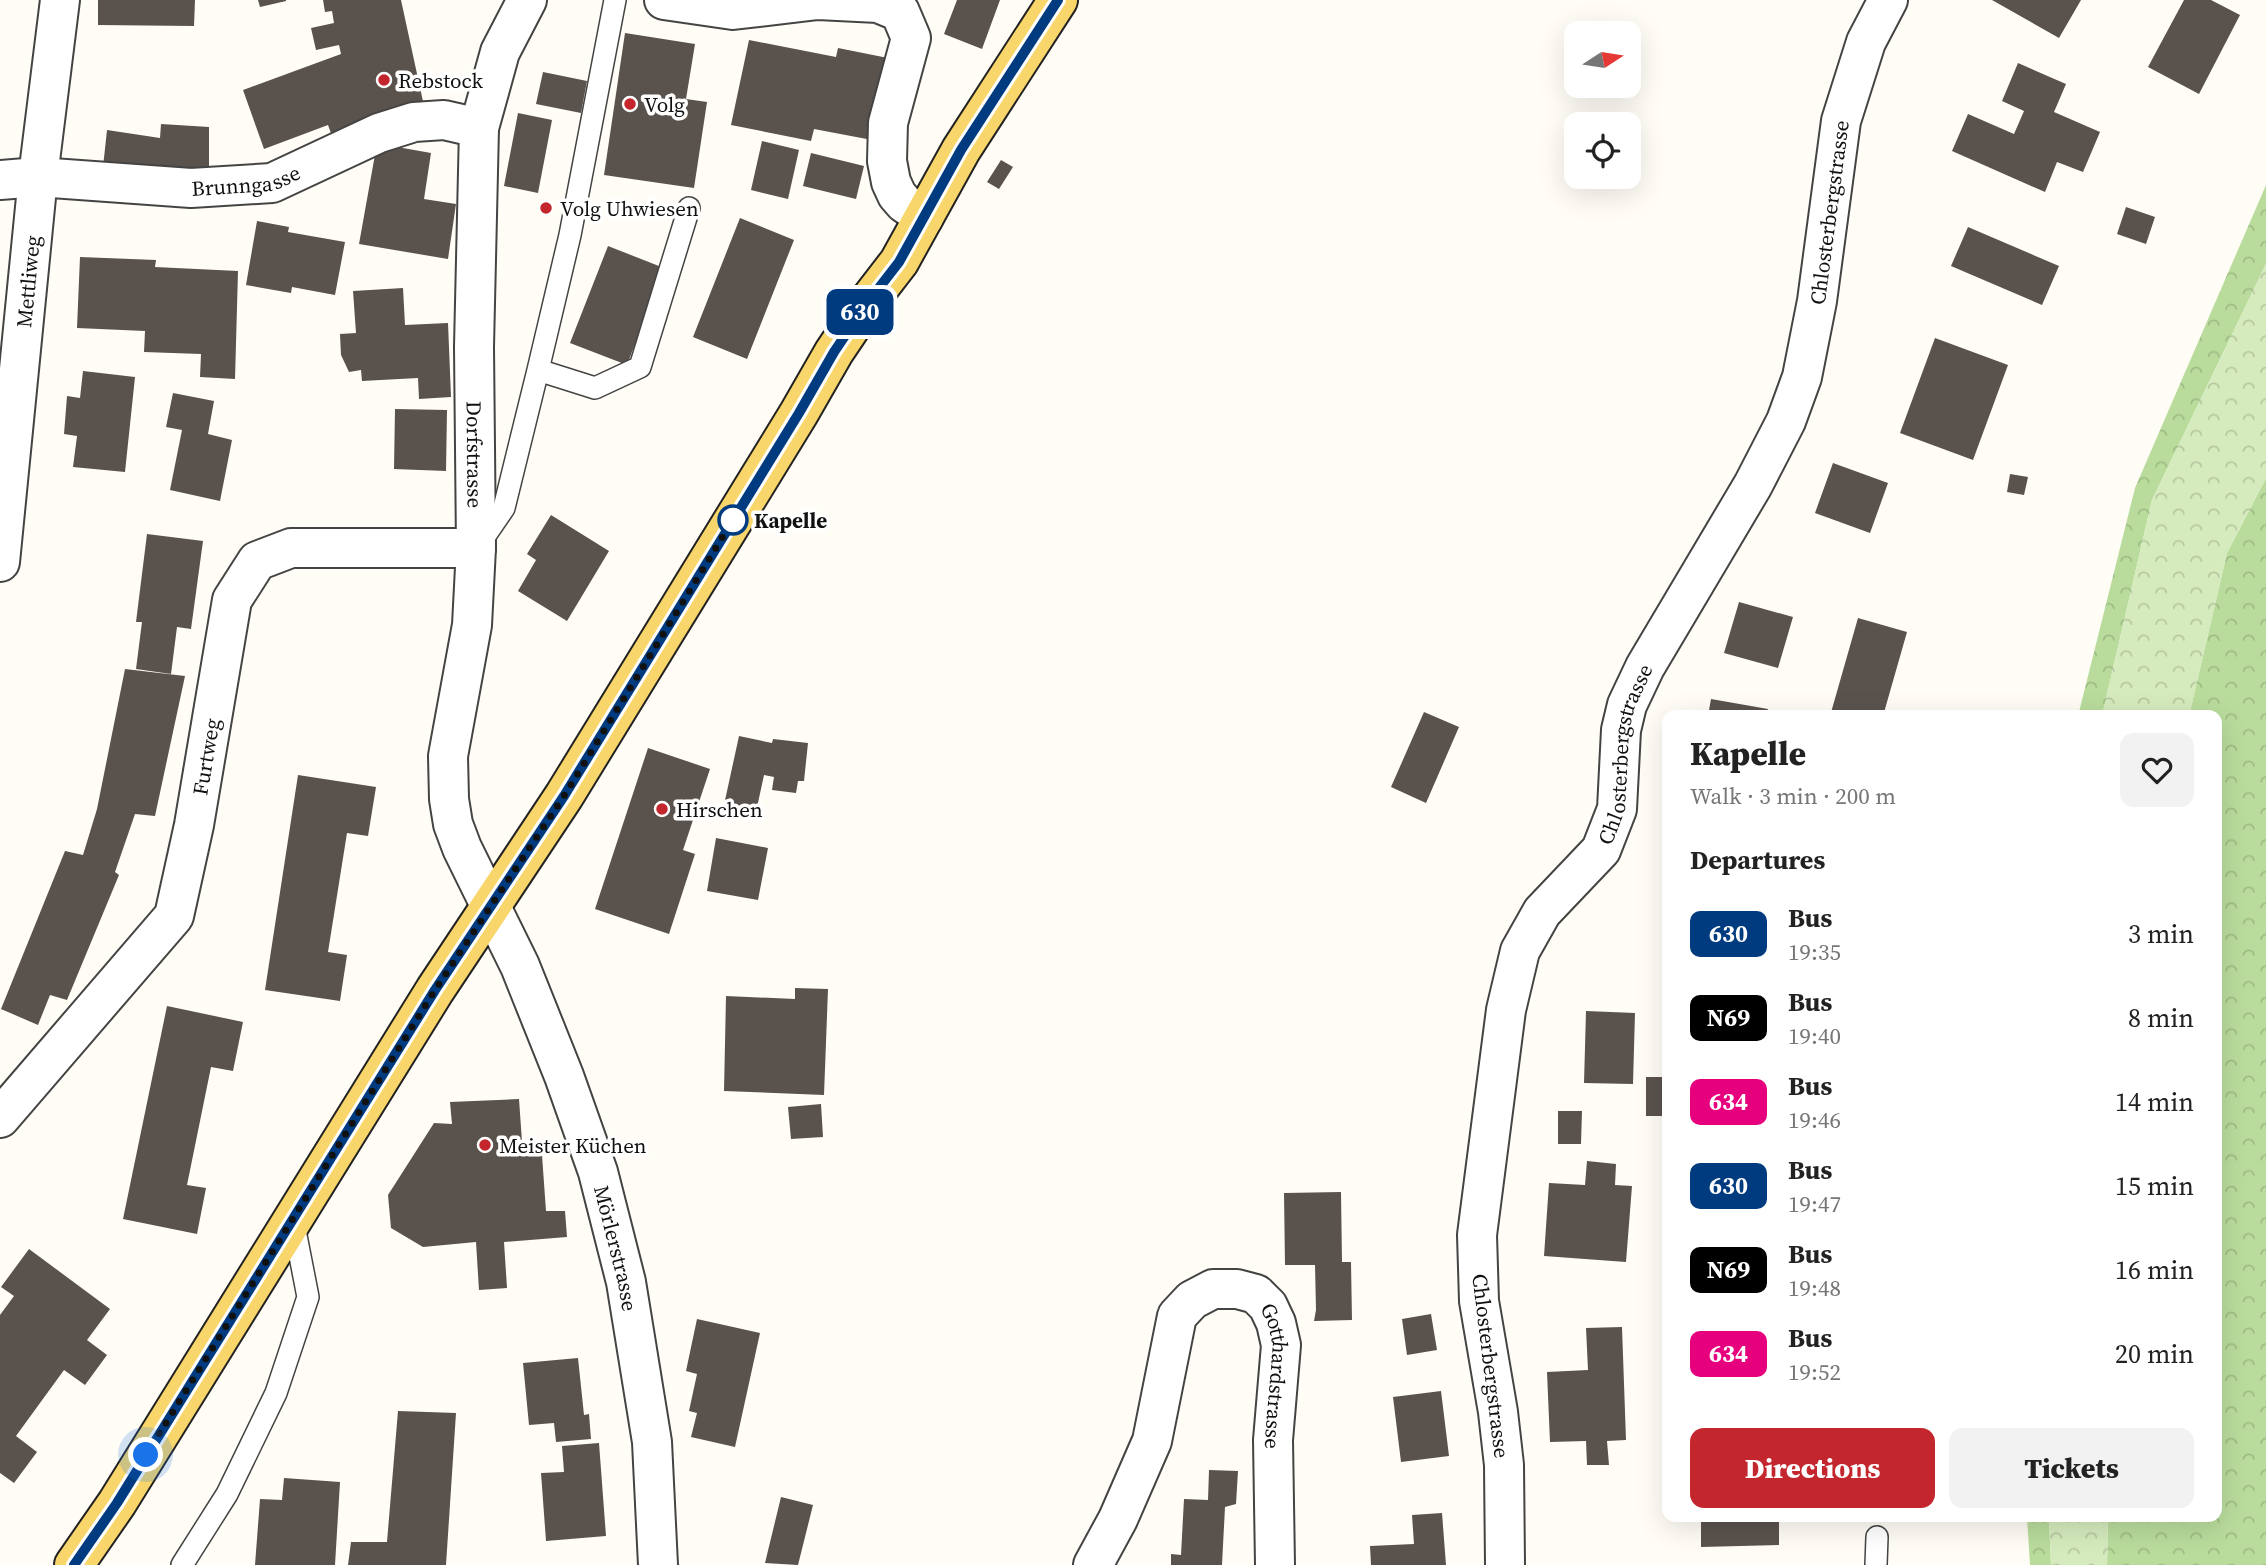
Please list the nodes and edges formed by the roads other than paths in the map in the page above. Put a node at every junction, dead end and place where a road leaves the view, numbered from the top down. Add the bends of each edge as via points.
1 (60, 0) edge
2 (527, 0) edge
3 (615, 0) edge
4 (664, 0) edge
5 (818, 0) edge
6 (1058, 0) edge
7 (1888, 0) edge
8 (479, 128) junction
9 (38, 177) junction
10 (0, 180) edge
11 (689, 208) dead end
12 (924, 217) junction
13 (538, 370) junction
14 (476, 548) junction
15 (0, 562) edge
16 (492, 908) junction
17 (0, 1118) edge
18 (292, 1219) junction
19 (1877, 1537) dead end
20 (74, 1565) edge
21 (182, 1565) edge
22 (658, 1565) edge
23 (1093, 1565) edge
24 (1275, 1565) edge
25 (1505, 1565) edge
26 (1876, 1565) edge

1 - 9 street, Mettliweg
2 - 8 street, Dorfstrasse via 500,52
3 - 13 lane via 570,235
4 - 5 street via 733,10
5 - 12 street via 878,3 900,12 911,38 888,123 887,161 897,195
6 - 12 main road via 961,150
7 - 25 street, Chlosterbergstrasse via 1866,42 1841,121 1817,301 1802,377 1786,421 1645,667 1628,705 1621,730 1618,809 1601,850 1542,912 1520,951 1506,1010 1477,1235 1479,1301 1504,1465
8 - 9 street, Brunngasse via 444,120 414,122 379,133 272,183 191,188
8 - 14 street, Dorfstrasse
9 - 10 street, Brunngasse
9 - 15 street, Mettliweg
11 - 13 lane via 640,367 594,388
12 - 16 main road via 899,262 834,352
13 - 14 lane via 504,508
14 - 16 street, Dorfstrasse via 472,625 448,755 449,799 462,848
14 - 17 street, Furtweg via 291,548 257,561 232,600 174,916
16 - 18 main road via 435,990
16 - 22 street, Mörlerstrasse via 564,1076 597,1172 626,1282 652,1442
18 - 20 main road
18 - 21 lane via 308,1297 276,1393 228,1494
19 - 26 lane
23 - 24 street, Gotthardstrasse via 1152,1441 1177,1316 1192,1300 1213,1289 1256,1294 1268,1306 1281,1345 1273,1440

